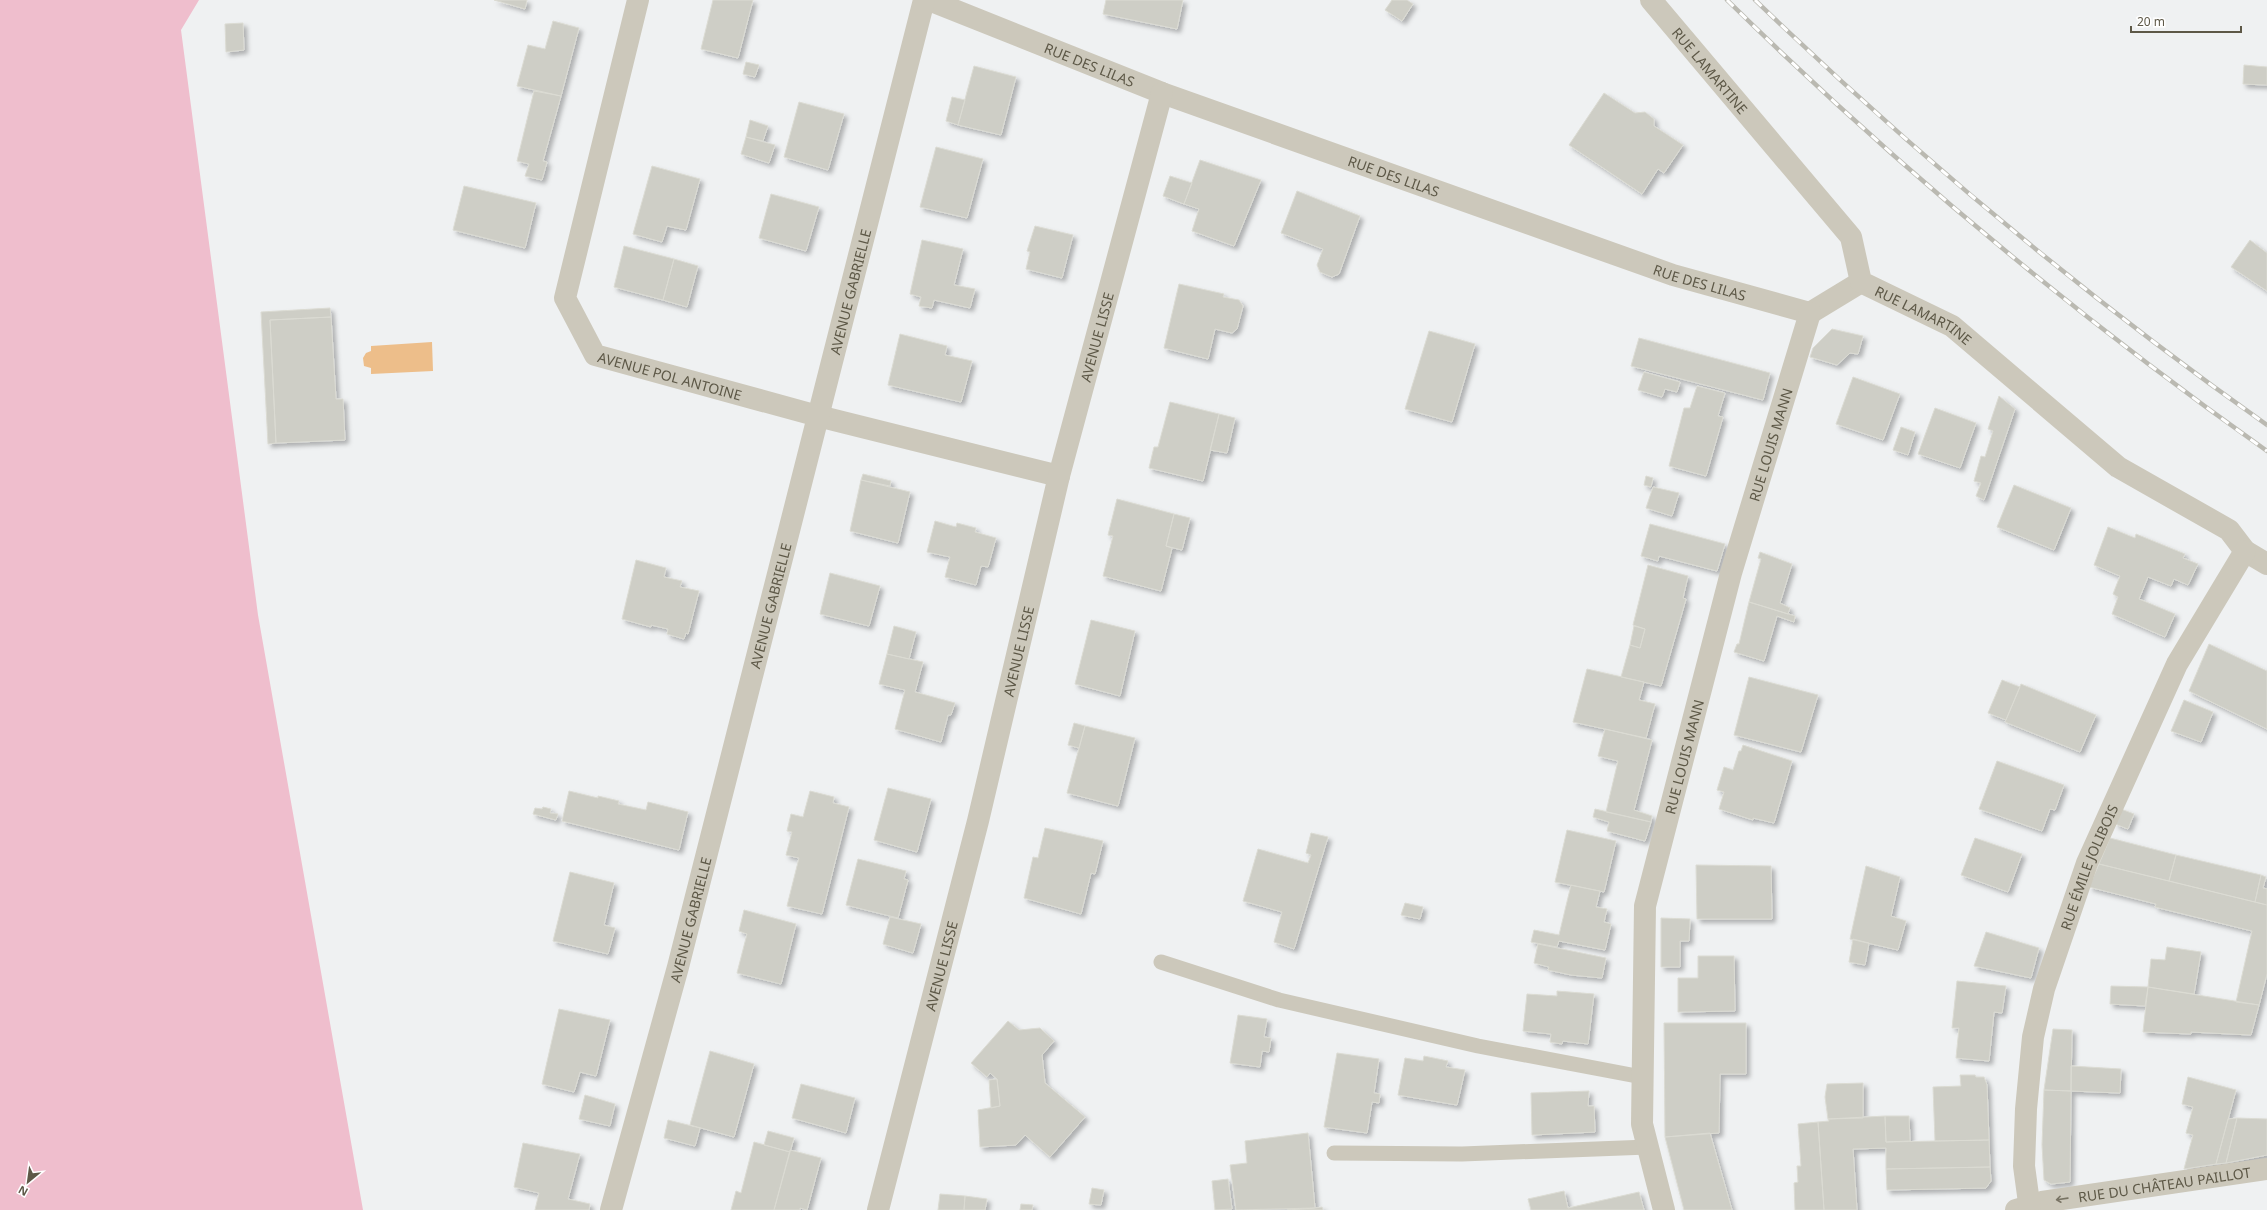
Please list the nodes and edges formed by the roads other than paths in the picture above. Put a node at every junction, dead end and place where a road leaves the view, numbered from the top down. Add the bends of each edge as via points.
1 (638, 0) edge
2 (924, 0) edge
3 (929, 0) edge
4 (1651, 0) edge
5 (1162, 93) junction
6 (1861, 282) junction
7 (1810, 313) junction
8 (818, 416) junction
9 (1059, 476) junction
10 (2245, 551) junction
11 (2267, 564) edge
12 (1161, 962) dead end
13 (1642, 1077) junction
14 (1648, 1148) junction
15 (1334, 1153) dead end
16 (2267, 1169) edge
17 (2025, 1209) edge
18 (611, 1210) edge
19 (878, 1210) edge
20 (1664, 1210) edge

1 - 8 street, AVENUE POL ANTOINE via 565,298 594,355
2 - 8 street, AVENUE GABRIELLE
3 - 5 street, RUE DES LILAS
4 - 6 street, RUE LAMARTINE via 1852,237
5 - 7 street, RUE DES LILAS via 1673,275
5 - 9 street, AVENUE LISSE
6 - 7 street
6 - 10 street, RUE LAMARTINE via 1952,326 2118,467 2229,530
7 - 13 street, RUE LOUIS MANN via 1731,573 1645,906
8 - 9 street, AVENUE POL ANTOINE
8 - 18 street, AVENUE GABRIELLE via 678,967
9 - 19 street, AVENUE LISSE via 978,821
10 - 11 street, RUE LAMARTINE
10 - 17 street, RUE ÉMILE JOLIBOIS via 2167,685 2087,862 2044,989 2033,1037 2026,1110
12 - 13 lane via 1279,1000 1478,1046
13 - 14 street, RUE LOUIS MANN via 1642,1124
14 - 15 lane via 1462,1154
14 - 20 street, RUE LOUIS MANN
16 -> 17 street, RUE DU CHÂTEAU PAILLOT via 2042,1202

